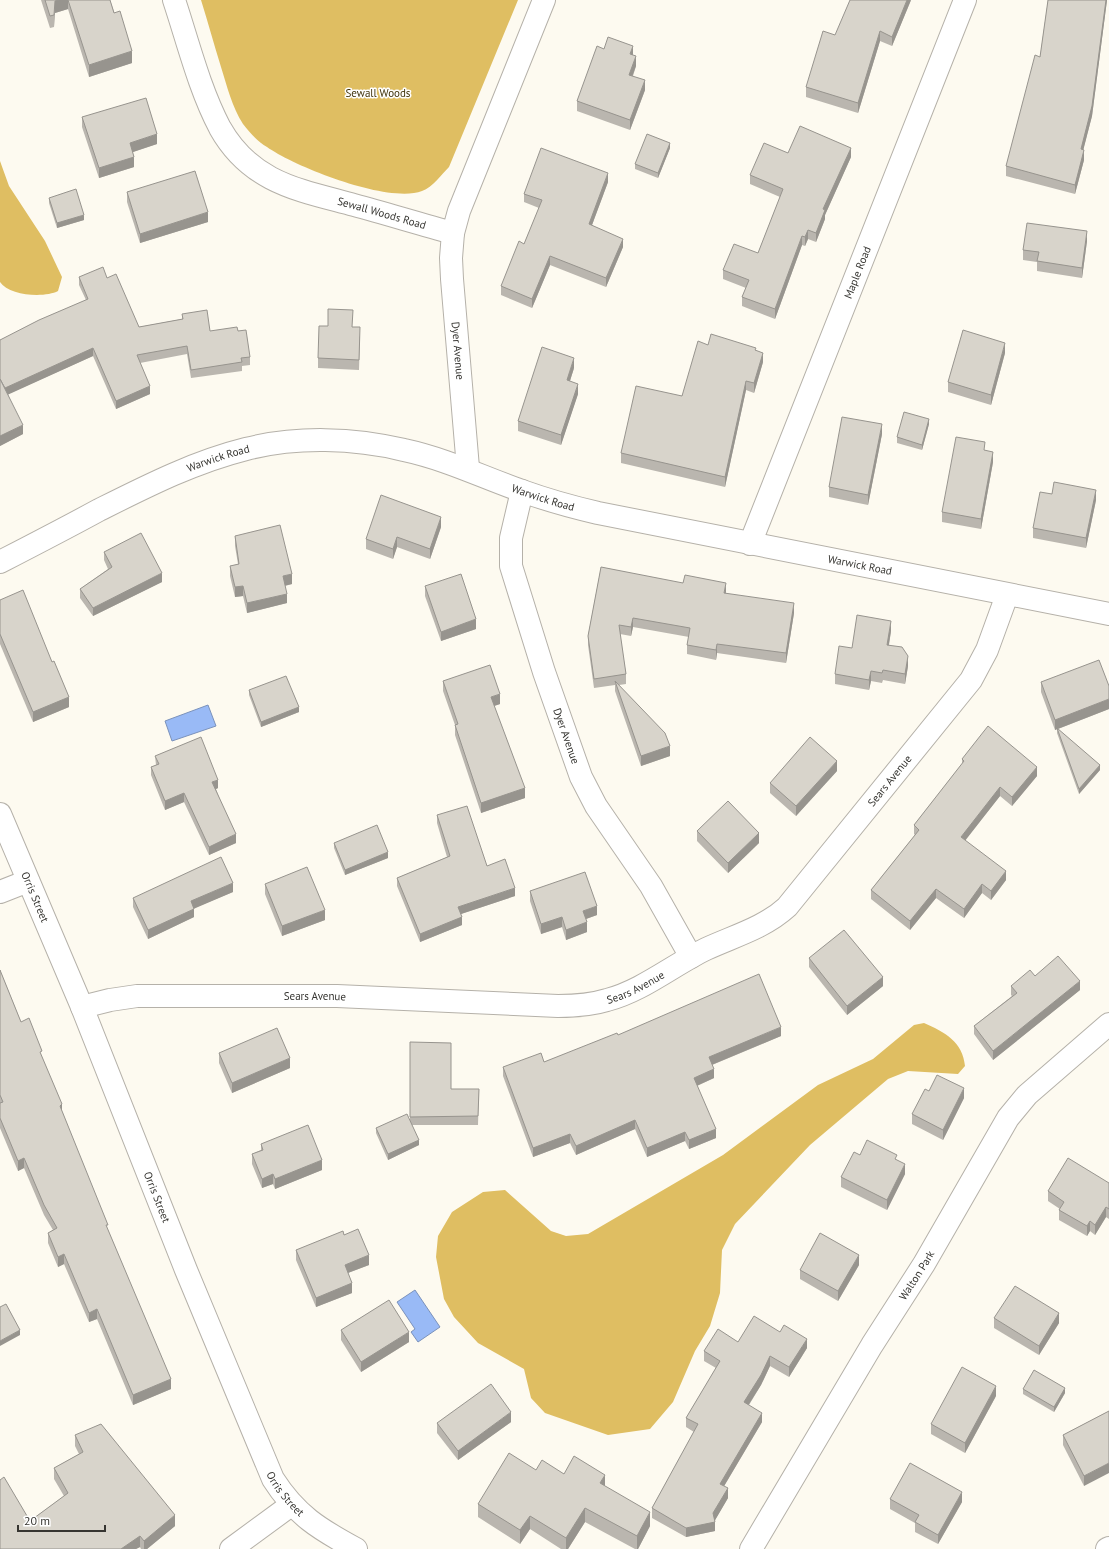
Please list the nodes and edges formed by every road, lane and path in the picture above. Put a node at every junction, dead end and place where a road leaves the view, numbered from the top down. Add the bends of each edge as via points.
1 (174, 0) edge
2 (544, 0) edge
3 (965, 0) edge
4 (453, 233) junction
5 (468, 468) junction
6 (522, 491) junction
7 (750, 544) junction
8 (0, 562) edge
9 (1007, 595) junction
10 (1109, 614) edge
11 (0, 814) edge
12 (28, 881) junction
13 (0, 892) edge
14 (691, 956) junction
15 (82, 1006) junction
16 (1109, 1024) edge
17 (291, 1505) junction
18 (231, 1549) edge
19 (356, 1549) edge
20 (751, 1549) edge

1 - 4 street, Sewall Woods Road via 212,111 230,142 249,163 273,179 301,192
2 - 4 street via 459,211
3 - 7 street, Maple Road
4 - 5 street, Dyer Avenue via 452,279
5 - 6 street, Warwick Road
5 - 8 street, Warwick Road via 406,450 358,442 298,442 246,449 174,473
6 - 7 street, Warwick Road via 598,513
6 - 14 street, Dyer Avenue via 512,538 511,566 544,672 581,777 599,812 651,886
7 - 9 street, Warwick Road
9 - 10 street, Warwick Road
9 - 14 street, Sears Avenue via 987,650 971,680 795,898 782,912 766,922
11 - 12 street, Orris Street
12 - 13 street
12 - 15 street, Orris Street
14 - 15 street, Sears Avenue via 624,994 586,1005 558,1006 337,996 137,996
15 - 17 street, Orris Street via 259,1450 273,1479
16 - 20 street, Walton Park via 1027,1094 1008,1118 924,1264 868,1352
17 - 18 street
17 - 19 street, Orris Street via 307,1520

